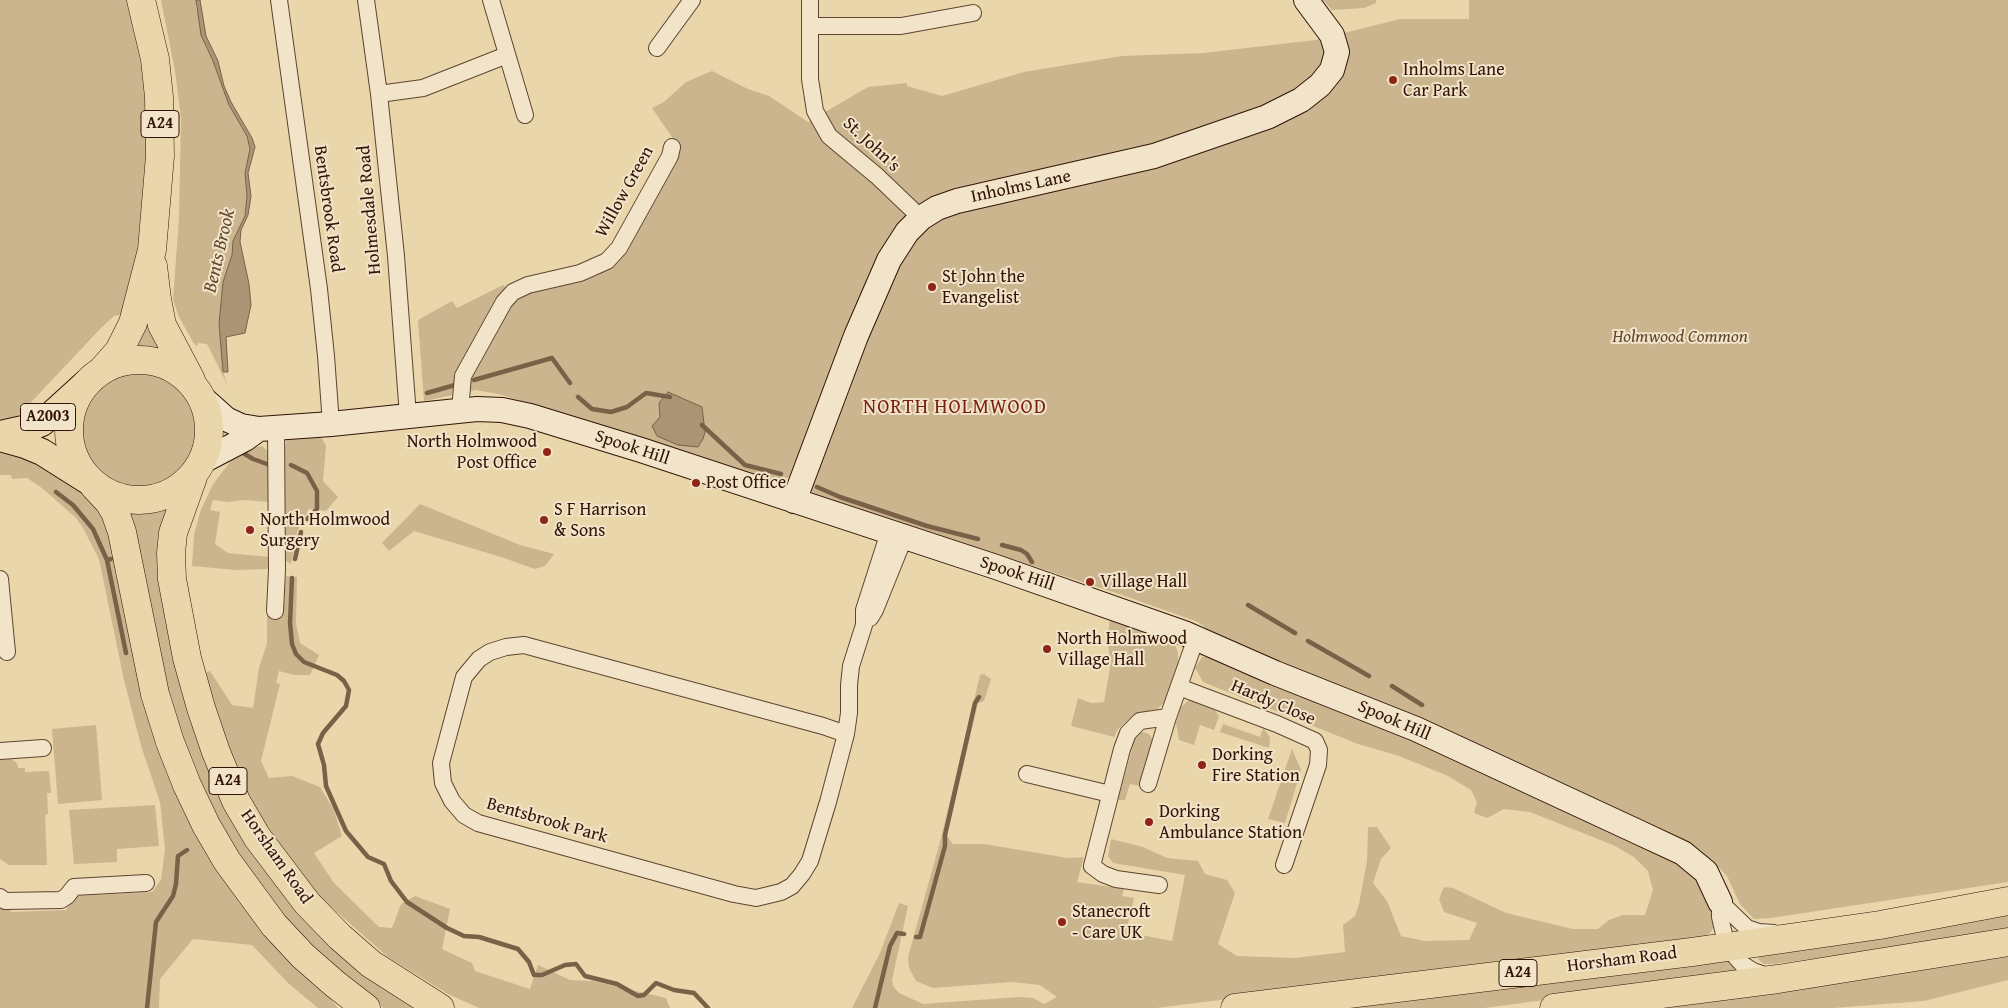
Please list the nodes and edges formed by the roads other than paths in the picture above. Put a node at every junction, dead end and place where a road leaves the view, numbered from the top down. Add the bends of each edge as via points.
1 (141, 0) edge
2 (279, 0) edge
3 (366, 0) edge
4 (491, 0) edge
5 (692, 0) edge
6 (810, 0) edge
7 (1306, 0) edge
8 (973, 12) dead end
9 (810, 26) junction
10 (656, 48) dead end
11 (507, 55) junction
12 (379, 94) junction
13 (525, 115) dead end
14 (672, 147) dead end
15 (921, 218) junction
16 (152, 250) junction
17 (95, 375) junction
18 (198, 392) junction
19 (460, 410) junction
20 (408, 416) junction
21 (331, 424) junction
22 (267, 428) junction
23 (0, 436) edge
24 (199, 469) junction
25 (91, 484) junction
26 (794, 501) junction
27 (896, 535) junction
28 (0, 579) edge
29 (275, 611) dead end
30 (1196, 638) junction
31 (7, 652) dead end
32 (1179, 687) junction
33 (1168, 717) junction
34 (846, 734) junction
35 (43, 748) dead end
36 (0, 751) edge
37 (1027, 774) dead end
38 (1148, 784) dead end
39 (1110, 794) junction
40 (1284, 865) dead end
41 (146, 883) dead end
42 (1159, 885) dead end
43 (0, 897) edge
44 (2008, 901) edge
45 (1720, 902) junction
46 (1801, 936) junction
47 (2008, 942) edge
48 (1727, 947) junction
49 (1778, 979) junction
50 (366, 1008) edge
51 (440, 1008) edge
52 (1235, 1008) edge
53 (1554, 1008) edge

1 - 16 highway, A24 via 159,97 160,156
2 - 21 street, Bentsbrook Road via 319,289
3 - 12 street, Holmesdale Road
4 - 11 street
5 - 10 street
6 - 9 street, St. John's
7 - 15 street, Inholms Lane via 1332,35 1337,52 1332,70 1301,100 1267,117 1154,156 957,201
8 - 9 street via 901,26
9 - 15 street, St. John's via 810,79 815,111 829,136
11 - 12 street via 423,88
11 - 13 street
12 - 20 street, Holmesdale Road
14 - 19 street, Willow Green via 619,248 607,261 580,273 528,285 513,292 504,302 463,376
15 - 26 street, Inholms Lane via 907,232 889,260 856,336
16 - 17 highway, A24 via 133,323 119,351
16 - 18 highway, A24 via 162,325
17 - 18 highway via 126,360 148,360 181,374
17 - 23 main road, A2003 via 42,423
17 - 25 highway via 74,404 69,422 69,445 74,462
18 - 22 street, Spook Hill via 226,419 241,426
18 - 24 highway via 208,412 210,429
19 - 20 street, Spook Hill
19 - 26 street, Spook Hill via 502,410 530,416
20 - 21 street, Spook Hill
21 - 22 street, Spook Hill
22 - 24 street
22 - 29 street via 278,570
23 - 25 main road, A2003 via 42,452
24 - 25 highway via 175,490 158,498 135,500 118,497
24 - 51 highway, Horsham Road / A24 via 173,533 172,579 187,658 201,708 236,801 257,837 307,903 340,937 371,964
25 - 50 highway, A24 via 109,502 122,532 155,694 170,742 206,825 227,861 274,925 303,956
26 - 27 street, Spook Hill
27 - 30 street, Spook Hill via 1074,593
27 - 34 street, Bentsbrook Park via 875,610 864,625 851,666
28 - 31 street
30 - 32 street
30 - 45 street, Spook Hill via 1416,729 1683,853 1706,872
32 - 33 street
32 - 40 street, Hardy Close via 1315,741 1319,750 1318,765
33 - 38 street
33 - 39 street via 1140,721 1128,733
34 - 34 street, Bentsbrook Park via 524,645 490,652 464,677 441,763 443,783 452,801 464,815 478,823 756,898 792,886 810,861
35 - 36 street
37 - 39 street
39 - 42 street via 1092,866 1116,879
41 - 43 street via 74,887 61,900 5,901
44 - 46 highway, Horsham Road / A24
45 - 46 street, Spook Hill via 1747,928
45 - 48 street, Spook Hill
46 - 48 highway, Horsham Road / A24
47 - 49 highway
48 - 49 street, Spook Hill via 1753,971
48 - 52 highway, Horsham Road / A24
49 - 53 highway

